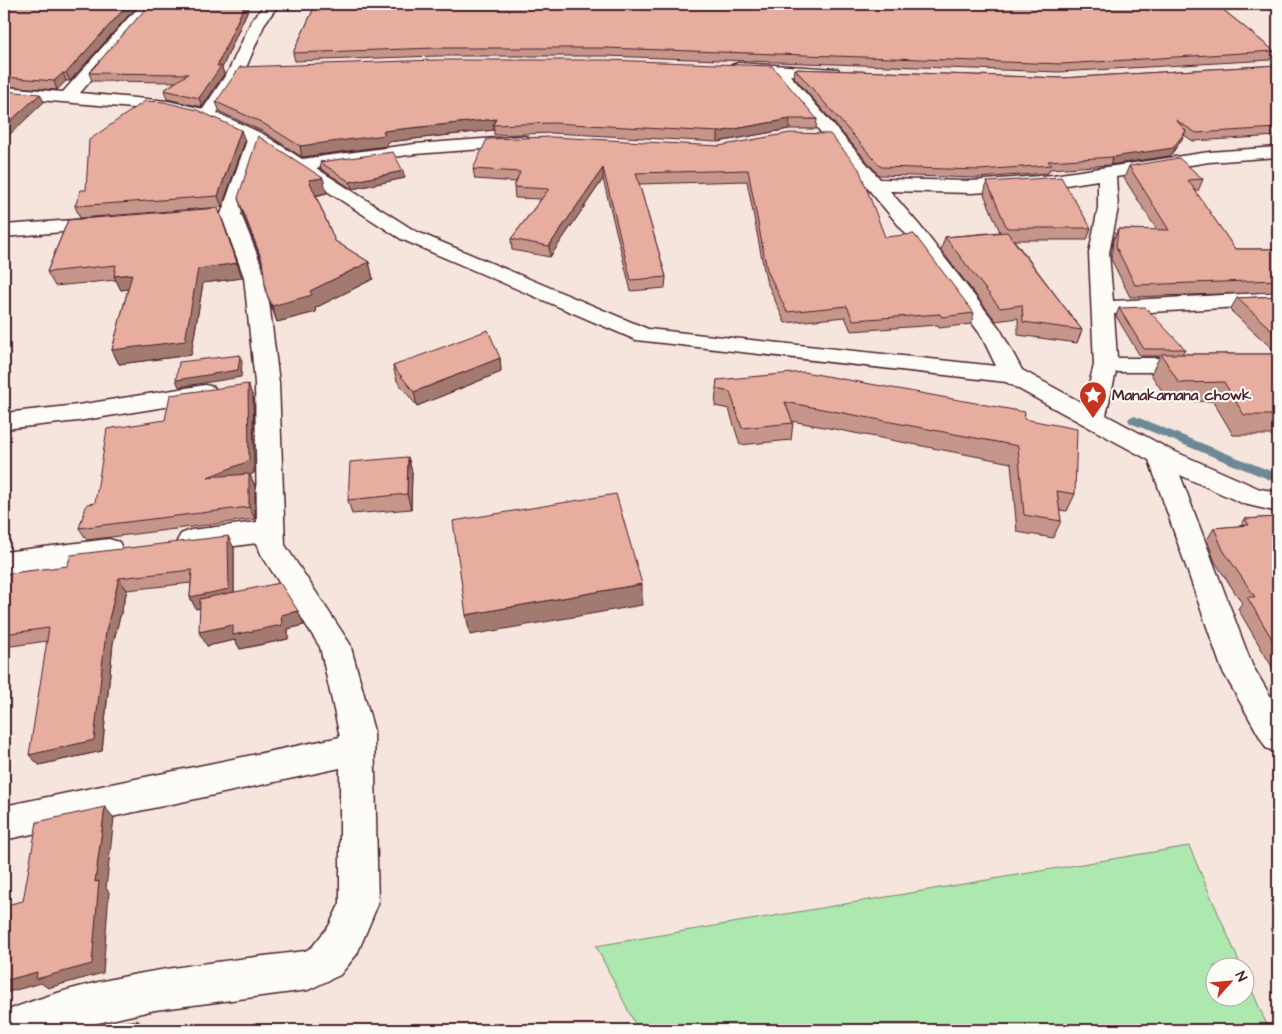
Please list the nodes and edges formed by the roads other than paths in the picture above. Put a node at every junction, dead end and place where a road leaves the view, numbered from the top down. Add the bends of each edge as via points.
1 (151, 4) edge
2 (272, 4) edge
3 (724, 68) edge
4 (237, 70) junction
5 (257, 70) edge
6 (777, 70) junction
7 (843, 72) edge
8 (4, 92) edge
9 (67, 98) junction
10 (207, 115) junction
11 (807, 136) edge
12 (834, 137) junction
13 (257, 138) junction
14 (536, 140) edge
15 (1278, 152) edge
16 (299, 165) junction
17 (1107, 173) junction
18 (875, 185) junction
19 (122, 222) edge
20 (4, 231) edge
21 (1278, 299) edge
22 (1101, 308) junction
23 (1106, 365) junction
24 (1211, 365) edge
25 (1012, 375) junction
26 (248, 386) junction
27 (1093, 419) junction
28 (4, 421) edge
29 (1160, 455) junction
30 (1278, 502) edge
31 (270, 531) junction
32 (162, 544) edge
33 (132, 548) edge
34 (4, 563) edge
35 (1278, 738) edge
36 (357, 749) junction
37 (4, 823) edge
38 (10, 1030) edge

1 - 9 street
2 - 4 street via 258,22
3 - 6 street
4 - 5 street
4 - 10 street
6 - 7 street
6 - 12 street
8 - 9 street
9 - 10 street via 168,106
10 - 13 street
11 - 12 street
12 - 18 street
13 - 16 street
13 - 26 street via 221,215 255,277
14 - 16 street via 415,149
15 - 17 street via 1209,157
16 - 25 street via 408,234 644,335
17 - 18 street via 972,187
17 - 22 street via 1108,208 1098,253
18 - 25 street via 992,334
19 - 20 street
21 - 22 street
22 - 23 street
23 - 24 street
23 - 27 street
25 - 27 street
26 - 28 street via 78,413
26 - 31 street
27 - 29 street
29 - 30 street via 1254,497
29 - 35 street via 1238,670
31 - 32 street
31 - 36 street via 271,546 281,564 335,644 357,731
33 - 34 street
36 - 37 street
36 - 38 street via 359,904 343,940 326,961 308,970 137,993 78,1007

